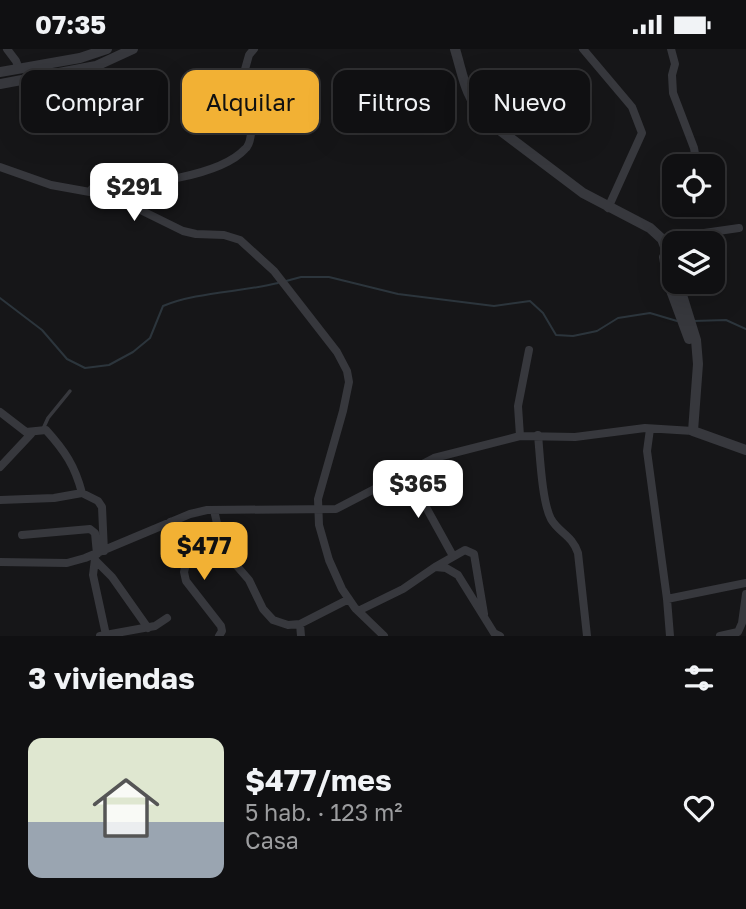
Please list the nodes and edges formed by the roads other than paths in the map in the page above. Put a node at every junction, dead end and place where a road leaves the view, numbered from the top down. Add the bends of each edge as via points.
1 (7, 49) edge
2 (107, 49) edge
3 (134, 49) edge
4 (254, 49) edge
5 (454, 49) edge
6 (583, 49) edge
7 (671, 49) edge
8 (19, 69) junction
9 (0, 72) edge
10 (0, 84) edge
11 (695, 154) edge
12 (0, 167) edge
13 (82, 190) junction
14 (608, 208) junction
15 (739, 228) dead end
16 (718, 231) edge
17 (662, 239) edge
18 (677, 294) edge
19 (529, 350) dead end
20 (70, 391) dead end
21 (0, 412) edge
22 (43, 429) junction
23 (650, 429) junction
24 (693, 431) junction
25 (31, 433) junction
26 (538, 435) junction
27 (520, 436) junction
28 (746, 450) edge
29 (0, 467) edge
30 (407, 471) junction
31 (82, 493) junction
32 (0, 501) edge
33 (214, 510) junction
34 (320, 510) junction
35 (170, 522) junction
36 (22, 535) dead end
37 (98, 555) junction
38 (453, 556) junction
39 (0, 562) edge
40 (435, 567) junction
41 (746, 583) edge
42 (746, 594) edge
43 (349, 599) junction
44 (667, 599) junction
45 (358, 611) junction
46 (167, 618) dead end
47 (485, 618) junction
48 (300, 624) junction
49 (148, 628) junction
50 (103, 636) edge
51 (219, 636) edge
52 (301, 636) edge
53 (384, 636) edge
54 (500, 636) edge
55 (587, 636) edge
56 (670, 636) edge
57 (720, 636) edge

1 - 8 street
2 - 8 street
3 - 10 street via 96,66
4 - 13 street via 240,87 251,134 245,150 203,171
5 - 14 street via 462,82 485,119
6 - 14 street via 632,107 642,134
7 - 11 street via 673,93
8 - 9 street
12 - 13 street via 51,185
13 - 34 street via 128,203 183,231 240,240 274,271 337,352 349,382 318,499
14 - 17 street via 650,228
15 - 16 street
18 - 24 street via 698,364
19 - 27 street via 518,406
20 - 22 lane
21 - 25 street
22 - 25 street
22 - 31 street via 73,464
23 - 24 street
23 - 26 street via 575,437
23 - 44 street via 648,462
24 - 28 street
25 - 29 street
26 - 27 street
26 - 55 street via 551,520 574,541 578,553
27 - 30 street via 453,451
30 - 34 street via 336,509
30 - 38 street
31 - 32 street
31 - 37 street via 102,507
33 - 34 street
33 - 35 street
33 - 48 street via 223,550 248,580 267,615 278,622
34 - 43 street via 322,539
35 - 37 street
35 - 51 street via 188,556 186,581 221,626
36 - 37 street via 90,530
37 - 39 street via 67,563
37 - 49 street
37 - 50 street via 93,575
38 - 40 street
38 - 47 street via 465,550 474,554
40 - 45 street via 404,589
40 - 47 street via 458,575
41 - 44 street
42 - 57 street via 738,632
43 - 45 street
43 - 48 street
44 - 56 street
45 - 53 street
46 - 49 street
47 - 54 street
48 - 52 street
49 - 50 street

